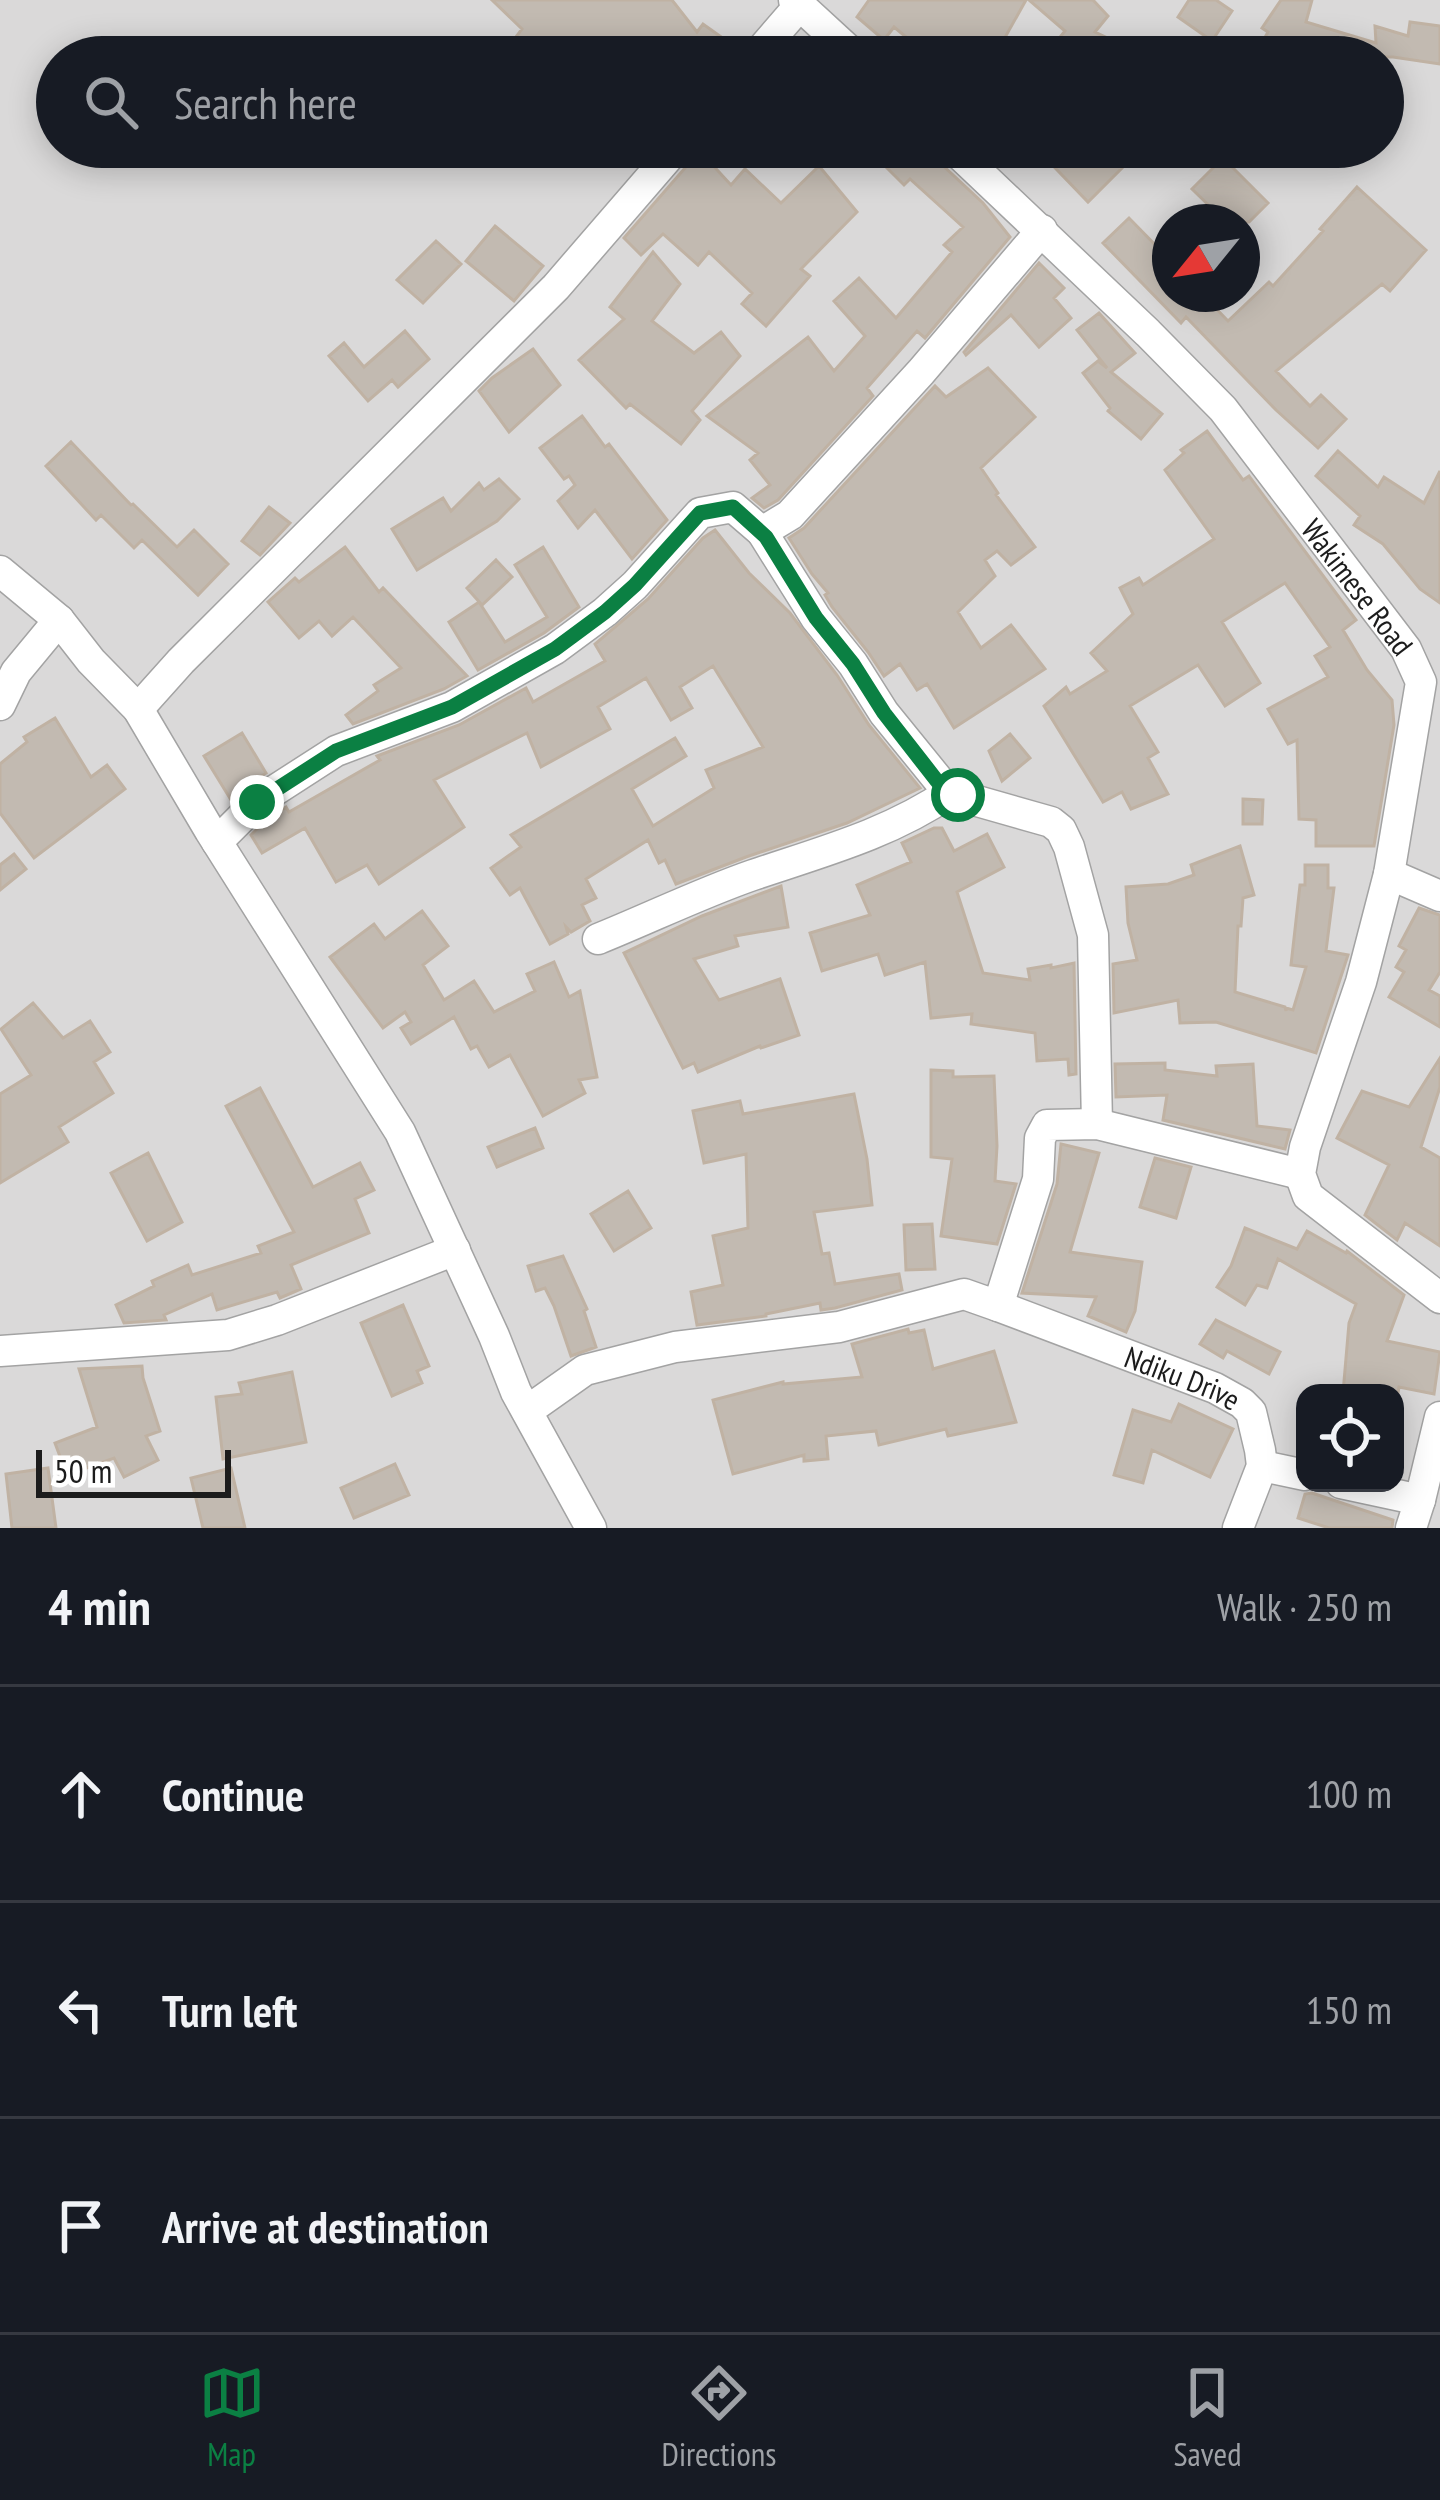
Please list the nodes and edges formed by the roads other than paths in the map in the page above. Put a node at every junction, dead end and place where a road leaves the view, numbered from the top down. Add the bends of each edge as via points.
1 (797, 3) edge
2 (771, 36) edge
3 (833, 36) edge
4 (659, 168) edge
5 (975, 168) edge
6 (1042, 230) junction
7 (762, 532) junction
8 (0, 571) edge
9 (59, 620) junction
10 (1431, 680) edge
11 (0, 704) edge
12 (138, 709) junction
13 (949, 793) junction
14 (217, 842) junction
15 (1389, 874) junction
16 (1440, 896) edge
17 (598, 939) dead end
18 (1096, 1124) junction
19 (1300, 1174) junction
20 (455, 1250) junction
21 (1440, 1298) edge
22 (998, 1306) junction
23 (0, 1351) edge
24 (526, 1411) junction
25 (1440, 1417) edge
26 (1262, 1466) junction
27 (1296, 1473) edge
28 (1359, 1492) edge
29 (1415, 1520) edge
30 (591, 1528) edge
31 (1238, 1528) edge

1 - 2 street
1 - 3 street
4 - 12 street via 556,287
5 - 6 street, Wakimese Road
6 - 7 street via 790,515
6 - 10 street, Wakimese Road via 1223,409
7 - 13 street via 884,713
7 - 14 street via 733,507 700,513 635,585 555,649 452,707 336,751 257,802
8 - 9 street
9 - 11 street
9 - 12 street
10 - 15 street, Wakimese Road
12 - 14 street
13 - 17 street via 887,828
13 - 18 street via 1051,822 1069,847 1094,935
14 - 20 street via 400,1132
15 - 16 street
15 - 19 street, Wakimese Road
18 - 19 street
18 - 22 street via 1047,1125 1040,1138 1038,1179
19 - 21 street via 1308,1196
20 - 23 street via 228,1336
20 - 24 street
22 - 24 street via 964,1294 839,1327 675,1347 585,1370
22 - 26 street, Ndiku Drive via 1242,1402 1256,1424
24 - 30 street
25 - 29 street
26 - 27 street
26 - 31 street
28 - 29 street

